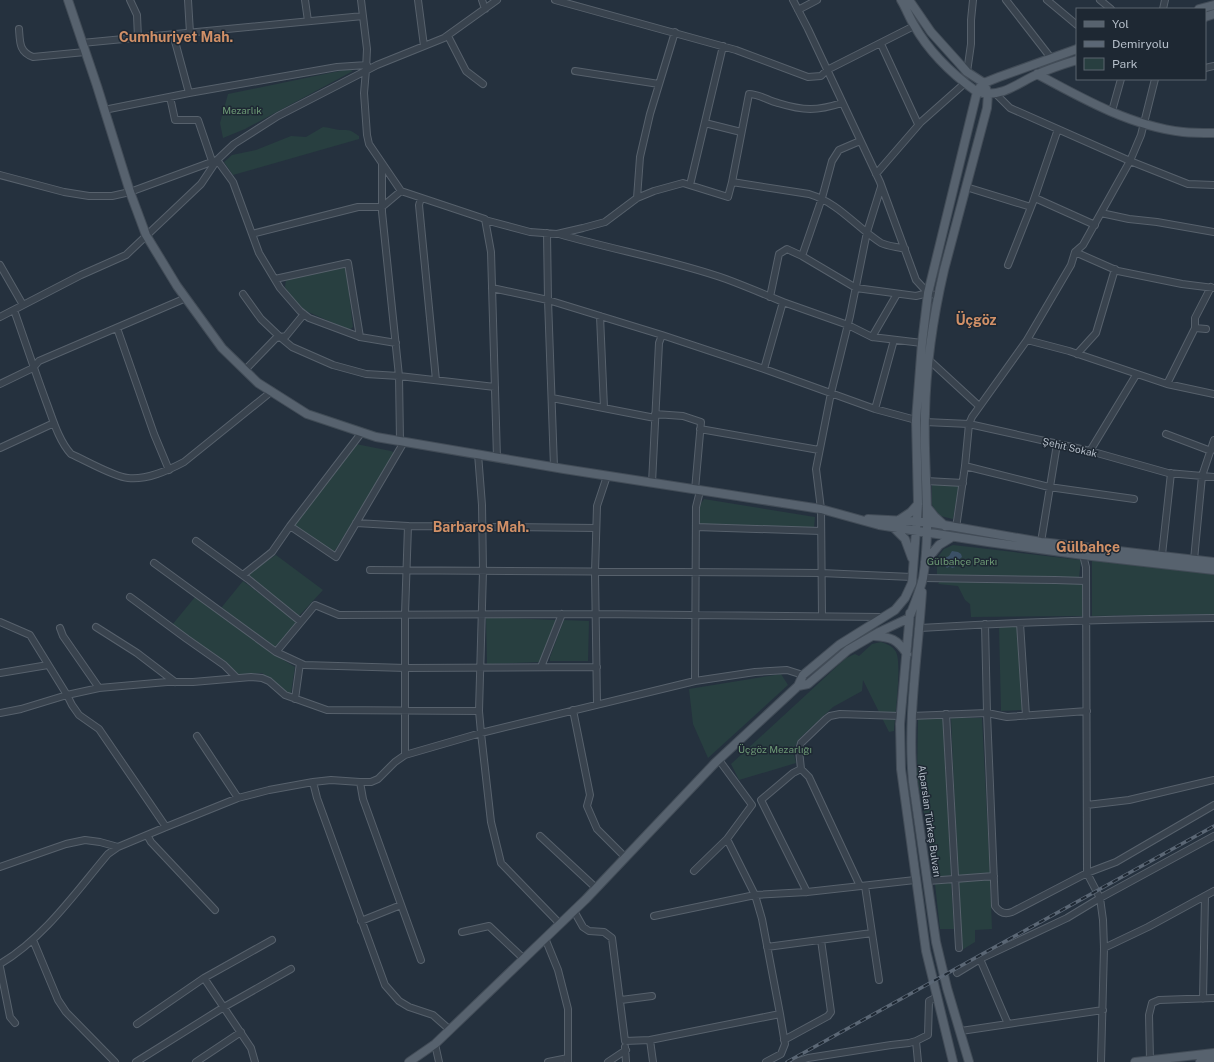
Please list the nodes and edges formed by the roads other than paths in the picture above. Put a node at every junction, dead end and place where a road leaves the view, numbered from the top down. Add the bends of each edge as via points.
1 (68, 0) edge
2 (130, 0) edge
3 (188, 0) edge
4 (305, 0) edge
5 (361, 0) edge
6 (418, 0) edge
7 (482, 0) edge
8 (497, 0) edge
9 (555, 0) edge
10 (793, 0) edge
11 (817, 0) edge
12 (902, 0) edge
13 (910, 0) edge
14 (973, 0) edge
15 (1006, 0) edge
16 (1047, 0) edge
17 (1100, 0) edge
18 (1214, 5) edge
19 (1110, 8) edge
20 (1203, 8) edge
21 (485, 9) junction
22 (798, 10) junction
23 (363, 16) junction
24 (308, 21) junction
25 (1076, 24) edge
26 (914, 26) junction
27 (19, 29) dead end
28 (675, 32) junction
29 (190, 33) junction
30 (173, 34) junction
31 (448, 36) junction
32 (138, 38) junction
33 (82, 43) junction
34 (881, 44) junction
35 (424, 46) junction
36 (723, 46) junction
37 (1076, 49) edge
38 (85, 52) junction
39 (1051, 58) junction
40 (1076, 60) edge
41 (366, 68) junction
42 (827, 70) junction
43 (575, 71) dead end
44 (967, 72) junction
45 (1037, 74) junction
46 (1121, 80) edge
47 (1155, 80) edge
48 (965, 83) junction
49 (984, 83) junction
50 (483, 84) dead end
51 (659, 84) junction
52 (977, 92) junction
53 (189, 93) junction
54 (992, 94) junction
55 (170, 97) junction
56 (842, 103) junction
57 (104, 110) junction
58 (1112, 111) junction
59 (705, 123) junction
60 (918, 124) junction
61 (1143, 124) junction
62 (1058, 129) junction
63 (741, 132) junction
64 (1214, 133) edge
65 (860, 141) junction
66 (215, 161) junction
67 (1130, 161) junction
68 (382, 164) junction
69 (876, 174) junction
70 (0, 175) edge
71 (732, 182) junction
72 (690, 185) junction
73 (1214, 185) edge
74 (882, 187) junction
75 (966, 187) junction
76 (401, 191) junction
77 (130, 192) junction
78 (421, 198) junction
79 (637, 198) junction
80 (822, 198) junction
81 (1035, 198) junction
82 (382, 207) junction
83 (1031, 207) junction
84 (1101, 213) junction
85 (485, 220) junction
86 (1095, 225) junction
87 (867, 232) junction
88 (1214, 232) edge
89 (547, 233) junction
90 (252, 234) junction
91 (557, 234) junction
92 (146, 235) junction
93 (905, 249) junction
94 (1075, 252) junction
95 (802, 256) junction
96 (1008, 266) dead end
97 (1, 268) edge
98 (1115, 269) junction
99 (275, 280) junction
100 (1213, 287) edge
101 (492, 288) junction
102 (856, 288) junction
103 (928, 293) junction
104 (243, 294) dead end
105 (897, 294) junction
106 (938, 296) junction
107 (770, 297) junction
108 (186, 298) junction
109 (548, 300) junction
110 (783, 302) junction
111 (23, 305) junction
112 (14, 310) junction
113 (304, 314) junction
114 (600, 316) junction
115 (0, 317) edge
116 (848, 325) junction
117 (117, 328) junction
118 (1195, 328) junction
119 (1206, 329) dead end
120 (662, 335) junction
121 (280, 337) junction
122 (360, 337) junction
123 (872, 337) junction
124 (894, 340) junction
125 (1027, 340) junction
126 (396, 343) junction
127 (922, 343) junction
128 (1077, 354) junction
129 (929, 360) junction
130 (33, 368) junction
131 (764, 369) junction
132 (245, 370) junction
133 (1136, 375) junction
134 (398, 376) junction
135 (436, 380) junction
136 (0, 384) edge
137 (1167, 384) junction
138 (495, 387) junction
139 (272, 391) junction
140 (831, 393) junction
141 (1214, 394) edge
142 (552, 398) junction
143 (979, 406) junction
144 (604, 408) junction
145 (875, 409) junction
146 (655, 416) junction
147 (916, 420) junction
148 (925, 422) junction
149 (54, 423) junction
150 (970, 424) junction
151 (700, 429) junction
152 (362, 432) junction
153 (1166, 434) dead end
154 (1214, 440) edge
155 (402, 441) junction
156 (1057, 444) junction
157 (0, 448) edge
158 (819, 450) junction
159 (1090, 451) junction
160 (1211, 451) junction
161 (478, 454) junction
162 (497, 458) junction
163 (965, 466) junction
164 (554, 467) junction
165 (169, 470) junction
166 (1171, 473) junction
167 (607, 476) junction
168 (1202, 476) junction
169 (1214, 477) edge
170 (926, 480) junction
171 (652, 483) junction
172 (963, 483) junction
173 (1049, 487) junction
174 (697, 490) junction
175 (1134, 499) dead end
176 (918, 504) junction
177 (926, 506) junction
178 (820, 509) junction
179 (917, 522) junction
180 (927, 522) junction
181 (356, 523) junction
182 (896, 524) junction
183 (290, 526) junction
184 (408, 526) junction
185 (946, 526) junction
186 (482, 527) junction
187 (696, 527) junction
188 (596, 528) junction
189 (956, 528) junction
190 (821, 531) junction
191 (916, 531) junction
192 (926, 532) junction
193 (952, 537) junction
194 (196, 541) dead end
195 (1041, 542) junction
196 (1083, 555) junction
197 (1162, 555) junction
198 (1194, 560) junction
199 (924, 562) junction
200 (1214, 562) edge
201 (154, 563) dead end
202 (913, 565) junction
203 (370, 570) dead end
204 (406, 570) junction
205 (1214, 570) edge
206 (482, 571) junction
207 (595, 572) junction
208 (696, 572) junction
209 (821, 573) junction
210 (243, 575) junction
211 (923, 578) junction
212 (912, 580) junction
213 (1086, 581) junction
214 (130, 597) dead end
215 (406, 614) junction
216 (481, 614) junction
217 (562, 614) junction
218 (596, 614) junction
219 (696, 616) junction
220 (822, 616) junction
221 (883, 617) junction
222 (909, 618) junction
223 (1214, 618) edge
224 (1086, 620) junction
225 (0, 622) edge
226 (301, 622) junction
227 (1020, 623) junction
228 (985, 624) junction
229 (96, 627) dead end
230 (60, 628) dead end
231 (920, 628) junction
232 (873, 636) junction
233 (276, 652) junction
234 (907, 655) junction
235 (300, 663) junction
236 (48, 665) junction
237 (541, 667) junction
238 (597, 667) junction
239 (406, 668) junction
240 (481, 668) junction
241 (0, 673) edge
242 (803, 675) junction
243 (236, 678) junction
244 (695, 680) junction
245 (175, 682) junction
246 (798, 686) junction
247 (99, 688) junction
248 (67, 696) junction
249 (295, 699) junction
250 (597, 704) junction
251 (405, 710) junction
252 (573, 710) junction
253 (479, 711) junction
254 (1087, 711) junction
255 (0, 713) edge
256 (987, 713) junction
257 (946, 714) junction
258 (900, 716) junction
259 (911, 716) junction
260 (1026, 716) junction
261 (481, 733) junction
262 (197, 736) dead end
263 (405, 755) junction
264 (719, 760) junction
265 (801, 769) junction
266 (1214, 780) edge
267 (313, 782) junction
268 (360, 782) junction
269 (238, 798) junction
270 (761, 800) junction
271 (752, 805) junction
272 (1087, 805) junction
273 (1214, 805) edge
274 (166, 827) junction
275 (147, 835) junction
276 (540, 836) dead end
277 (1214, 836) edge
278 (728, 839) junction
279 (118, 847) junction
280 (625, 857) junction
281 (0, 867) edge
282 (694, 871) dead end
283 (1087, 873) junction
284 (994, 876) junction
285 (955, 879) junction
286 (915, 880) junction
287 (928, 881) junction
288 (862, 886) junction
289 (596, 888) junction
290 (1214, 891) edge
291 (806, 892) junction
292 (754, 895) junction
293 (1205, 896) junction
294 (1100, 898) junction
295 (401, 905) junction
296 (215, 910) dead end
297 (574, 911) junction
298 (654, 916) dead end
299 (361, 921) junction
300 (560, 924) junction
301 (462, 932) dead end
302 (872, 933) junction
303 (545, 938) junction
304 (33, 940) junction
305 (272, 940) dead end
306 (821, 940) junction
307 (767, 947) junction
308 (959, 948) dead end
309 (1104, 948) junction
310 (524, 959) junction
311 (980, 959) junction
312 (421, 960) dead end
313 (0, 966) edge
314 (291, 969) dead end
315 (957, 973) dead end
316 (204, 978) junction
317 (879, 980) dead end
318 (652, 996) dead end
319 (937, 997) junction
320 (1214, 998) edge
321 (1203, 999) junction
322 (621, 1000) junction
323 (224, 1007) junction
324 (1103, 1010) junction
325 (780, 1014) junction
326 (15, 1023) dead end
327 (137, 1024) dead end
328 (1008, 1024) junction
329 (450, 1030) junction
330 (960, 1031) junction
331 (240, 1032) junction
332 (650, 1040) junction
333 (784, 1040) junction
334 (625, 1041) junction
335 (916, 1041) junction
336 (435, 1044) junction
337 (626, 1050) junction
338 (1214, 1053) edge
339 (827, 1055) junction
340 (417, 1059) edge
341 (568, 1060) edge
342 (1150, 1060) junction
343 (1199, 1060) edge
344 (1214, 1060) edge
345 (115, 1062) edge
346 (136, 1062) edge
347 (196, 1062) edge
348 (255, 1062) edge
349 (409, 1062) edge
350 (439, 1062) edge
351 (548, 1062) edge
352 (608, 1062) edge
353 (626, 1062) edge
354 (653, 1062) edge
355 (766, 1062) edge
356 (795, 1062) edge
357 (828, 1062) edge
358 (918, 1062) edge
359 (953, 1062) edge
360 (969, 1062) edge
361 (1101, 1062) edge
362 (1135, 1062) edge

1 - 33 main road
2 - 32 street via 137,15
3 - 29 street
4 - 24 street
5 - 23 street
6 - 35 street
7 - 21 street
8 - 21 street
9 - 28 street
10 - 22 street
11 - 22 street
12 - 26 main road
13 - 44 main road via 931,32
14 - 44 street
15 - 39 street
16 - 25 street
17 - 19 street
18 - 20 main road
21 - 31 street
22 - 42 street
23 - 24 street
23 - 41 street via 367,49
24 - 29 street
26 - 34 street
26 - 48 main road via 940,61
27 - 38 street via 22,50 27,55 33,57
28 - 36 street
28 - 51 street
29 - 30 street
30 - 32 street
30 - 53 street
31 - 35 street
31 - 50 street via 466,71
32 - 33 street
33 - 38 main road
34 - 42 street
34 - 60 street
35 - 41 street
36 - 42 street via 808,77 821,76
36 - 59 street
37 - 39 main road
38 - 57 main road
39 - 49 main road
40 - 45 main road
41 - 53 street via 337,67
41 - 66 street via 278,116 234,144
41 - 68 street via 364,92 367,135 369,144
42 - 56 street
43 - 51 street
44 - 49 main road
45 - 54 main road
45 - 58 main road via 1078,97
46 - 58 street
47 - 61 street
48 - 52 main road
48 - 60 street
49 - 52 main road
49 - 54 main road
51 - 79 street via 640,157
52 - 54 main road
52 - 103 main road
53 - 55 street
54 - 62 street via 1010,108
54 - 75 main road, Alparslan Türkeş Bulvarı
55 - 57 street
55 - 66 street via 176,120 198,120
56 - 63 street via 823,109 802,110 749,94
56 - 65 street
57 - 77 main road
58 - 61 main road
59 - 63 street
59 - 72 street
60 - 69 street
61 - 64 main road via 1184,132
61 - 67 street via 1141,136
62 - 67 street
62 - 81 street
63 - 71 street
65 - 69 street
65 - 80 street via 839,150 832,161
66 - 77 street
66 - 90 street via 233,182
66 - 92 street via 201,184
67 - 73 street via 1188,184
67 - 84 street
68 - 76 street
68 - 82 street
69 - 74 street
70 - 77 street via 88,196 112,196
71 - 72 street via 728,197
71 - 80 street
72 - 79 street via 673,185
74 - 87 street
74 - 93 street
75 - 83 street
75 - 106 main road, Alparslan Türkeş Bulvarı
76 - 78 street
76 - 82 street
77 - 92 main road
78 - 85 street
78 - 135 street via 419,205
79 - 91 street via 605,222
80 - 87 street
80 - 95 street
81 - 83 street
81 - 86 street
82 - 90 street via 358,207
82 - 126 street
83 - 96 street
84 - 86 street
84 - 88 street
85 - 89 street via 530,232
85 - 101 street via 491,252
86 - 94 street via 1083,245
87 - 93 street via 882,244
87 - 102 street
89 - 91 street
89 - 109 street
90 - 99 street via 259,253
91 - 107 street via 686,267 726,279
92 - 108 main road
92 - 111 street via 126,255
93 - 103 street via 916,280
94 - 98 street
94 - 125 street via 1071,265
95 - 102 street
95 - 107 street via 787,249 779,254
97 - 111 street
98 - 100 street via 1182,284
98 - 128 street via 1096,333
99 - 113 street
99 - 122 street via 348,263
100 - 118 street via 1195,318
101 - 109 street
101 - 138 street
102 - 105 street
102 - 116 street
103 - 105 street via 916,296
103 - 106 street
103 - 127 main road
104 - 121 street via 261,319
105 - 123 street
106 - 129 main road, Alparslan Türkeş Bulvarı
107 - 110 street
108 - 117 street
108 - 132 main road via 222,348
109 - 114 street
109 - 142 street
110 - 116 street
110 - 131 street
111 - 112 street
112 - 115 street
112 - 130 street
113 - 121 street via 286,336
113 - 122 street
114 - 120 street
114 - 144 street
116 - 123 street
116 - 140 street
117 - 130 street via 39,361
117 - 165 street
118 - 119 street
118 - 137 street
120 - 131 street
120 - 146 street via 659,343
121 - 132 street via 276,338
121 - 134 street via 292,346 332,365 366,374
122 - 126 street
123 - 124 street
124 - 127 street
124 - 145 street
125 - 128 street
125 - 143 street
126 - 134 street
127 - 147 main road
128 - 133 street
129 - 143 street
129 - 148 main road, Alparslan Türkeş Bulvarı
130 - 136 street
130 - 149 street
131 - 140 street
132 - 139 main road via 258,383
133 - 137 street
133 - 159 street
134 - 135 street
134 - 155 street
135 - 138 street
137 - 141 street
138 - 162 street
139 - 152 main road via 307,414
139 - 165 street via 184,462
140 - 145 street
140 - 158 street
142 - 144 street
142 - 164 street
143 - 150 street
144 - 146 street
145 - 147 street
146 - 151 street via 683,416 701,422
146 - 171 street
147 - 176 main road
148 - 150 street, Şehit Sokak
148 - 170 main road, Alparslan Türkeş Bulvarı
149 - 157 street
149 - 165 street via 71,454 119,476 138,478
150 - 156 street, Şehit Sokak
150 - 163 street
151 - 158 street
151 - 174 street
152 - 155 main road
152 - 183 street
153 - 160 street
154 - 160 street
155 - 161 main road
155 - 181 street
156 - 159 street, Şehit Sokak
156 - 173 street
158 - 178 street via 816,469
159 - 166 street, Şehit Sokak
160 - 168 street
161 - 162 main road
161 - 186 street
162 - 164 main road
163 - 172 street
163 - 173 street
164 - 167 main road
166 - 168 street, Şehit Sokak
166 - 197 street
167 - 171 main road
167 - 188 street via 597,506
168 - 169 street, Şehit Sokak
168 - 198 street
170 - 172 street
170 - 177 main road, Alparslan Türkeş Bulvarı
171 - 174 main road
172 - 189 street
173 - 175 street
173 - 195 street
174 - 178 main road
174 - 187 street
176 - 179 main road
176 - 182 main road
177 - 180 main road, Alparslan Türkeş Bulvarı
177 - 185 main road
178 - 182 main road via 879,525
178 - 190 street
179 - 180 main road
179 - 182 main road
179 - 191 main road
180 - 185 main road
180 - 192 main road, Alparslan Türkeş Bulvarı
181 - 183 street via 336,557
181 - 184 street
182 - 191 main road
182 - 202 main road via 909,547
183 - 210 street via 272,552
184 - 186 street
184 - 204 street
185 - 189 main road
186 - 188 street
186 - 206 street
187 - 190 street
187 - 208 street
188 - 207 street
189 - 195 main road
190 - 209 street
191 - 192 main road
191 - 202 main road
192 - 193 main road
192 - 199 main road, Alparslan Türkeş Bulvarı
193 - 196 main road
193 - 199 main road via 939,545
194 - 210 street
195 - 197 main road
196 - 205 main road
196 - 213 street
197 - 198 main road
198 - 200 main road
199 - 211 main road, Alparslan Türkeş Bulvarı
201 - 233 street
202 - 212 main road
203 - 204 street
204 - 206 street
204 - 215 street
206 - 207 street
206 - 216 street
207 - 208 street
207 - 218 street
208 - 209 street
208 - 219 street
209 - 212 street
209 - 220 street
210 - 226 street
211 - 213 street
211 - 222 main road
211 - 231 main road, Alparslan Türkeş Bulvarı
212 - 221 main road via 905,598 895,610
212 - 222 main road
213 - 224 street
214 - 243 street via 224,665
215 - 216 street
215 - 226 street via 339,615 315,604
215 - 239 street
216 - 217 street
216 - 240 street
217 - 218 street
217 - 237 street
218 - 219 street
218 - 238 street
219 - 220 street
219 - 244 street
220 - 221 street
221 - 242 main road via 839,645
222 - 232 main road
222 - 234 main road
223 - 224 street
224 - 227 street
224 - 254 street
225 - 236 street via 30,635
226 - 233 street
227 - 228 street
227 - 260 street
228 - 231 street
228 - 256 street
229 - 245 street via 137,653
230 - 247 street
231 - 259 main road, Alparslan Türkeş Bulvarı
232 - 234 main road via 894,639
232 - 246 main road via 848,650 808,684
233 - 235 street
234 - 258 main road
235 - 239 street
235 - 249 street
236 - 241 street
236 - 248 street
237 - 238 street
237 - 240 street
238 - 250 street
239 - 240 street
239 - 251 street
240 - 253 street
242 - 244 street via 786,670
242 - 246 main road
243 - 245 street
243 - 249 street via 270,681 285,695
244 - 250 street
245 - 247 street
246 - 264 main road
247 - 248 street
248 - 255 street via 21,710
248 - 274 street via 79,715 99,729
249 - 251 street via 327,710
250 - 252 street
251 - 253 street
251 - 263 street
252 - 261 street
252 - 280 street via 590,795 588,806 597,829
253 - 261 street
254 - 260 street
254 - 272 street
256 - 257 street
256 - 260 street via 1007,717
256 - 284 street
257 - 259 street
257 - 285 street
258 - 265 street via 830,716 801,742
258 - 286 main road via 901,769
259 - 287 main road, Alparslan Türkeş Bulvarı via 913,782
261 - 263 street
261 - 300 street via 491,822 501,863
262 - 269 street
263 - 268 street via 378,779
264 - 271 street
264 - 280 main road
265 - 270 street via 793,772
265 - 288 street via 809,777
266 - 272 street via 1129,800
267 - 268 street
267 - 269 street
267 - 299 street
268 - 295 street via 363,799
269 - 274 street
270 - 271 street
270 - 291 street
271 - 278 street
272 - 283 street
273 - 283 street via 1116,862
274 - 275 street
275 - 279 street
275 - 296 street
276 - 289 street
277 - 294 street
278 - 282 street
278 - 292 street
279 - 281 street via 85,840
279 - 304 street via 108,854
280 - 289 main road
283 - 284 street via 1008,914 998,911 995,906
283 - 294 street
284 - 285 street
285 - 287 street
285 - 308 street
286 - 288 street
286 - 319 main road via 926,950
287 - 330 main road, Alparslan Türkeş Bulvarı via 936,942
288 - 291 street
288 - 302 street
289 - 297 main road
290 - 293 street
291 - 292 street
292 - 298 street
292 - 307 street via 762,918
293 - 309 street
293 - 321 street
294 - 309 street
294 - 311 street via 1067,918
295 - 299 street
295 - 312 street
297 - 300 main road
297 - 322 street via 583,927 589,931 604,932 612,938
299 - 329 street via 385,985 399,1001 433,1015
300 - 303 main road
301 - 310 street via 489,926
302 - 306 street
302 - 317 street
303 - 310 main road
303 - 341 street via 558,970 568,1009
304 - 313 street
304 - 345 street via 58,1000 66,1012
305 - 316 street
306 - 307 street
306 - 333 street via 831,1012
307 - 325 street
309 - 324 street
310 - 329 main road
311 - 315 street
311 - 328 street
313 - 326 street via 10,1017
314 - 323 street
316 - 323 street
316 - 327 street
318 - 322 street
319 - 335 street via 929,1001 928,1035
319 - 359 main road
320 - 321 street
321 - 342 street via 1159,1000 1152,1003 1149,1015
322 - 334 street
323 - 331 street
323 - 346 street
324 - 328 street
324 - 361 street
325 - 332 street
325 - 333 street
328 - 330 street
329 - 336 main road
330 - 360 main road, Alparslan Türkeş Bulvarı
331 - 347 street
331 - 348 street via 251,1048
332 - 334 street
332 - 354 street
333 - 355 street via 781,1054
334 - 337 street
335 - 339 street
335 - 358 street
336 - 340 main road
336 - 350 street
337 - 352 street
337 - 353 street
338 - 343 main road
339 - 356 street
339 - 357 street
340 - 349 main road
341 - 351 street
342 - 343 main road
342 - 362 main road
343 - 344 main road

